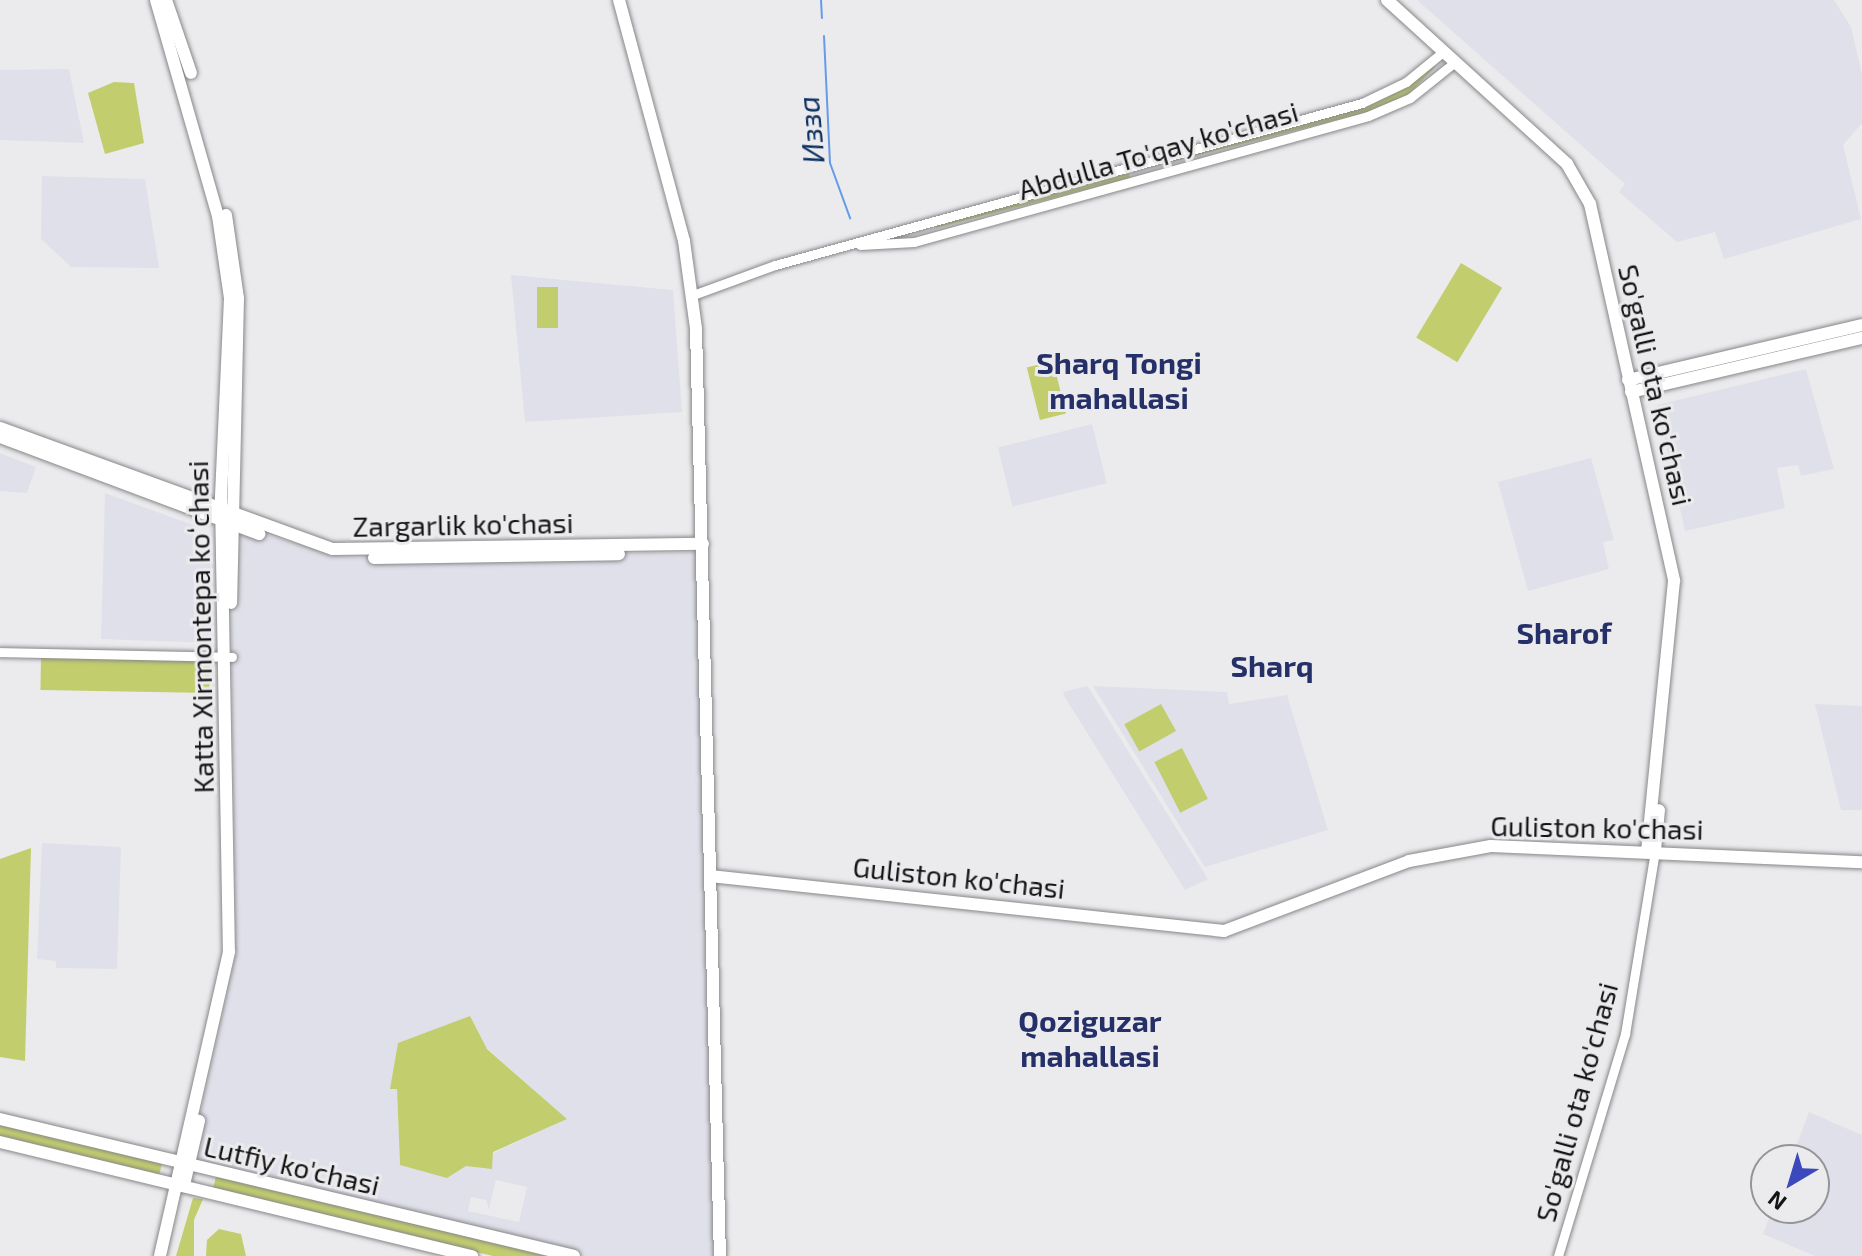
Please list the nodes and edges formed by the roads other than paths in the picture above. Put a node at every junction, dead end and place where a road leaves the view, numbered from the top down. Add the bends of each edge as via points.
1 (156, 0) edge
2 (166, 0) edge
3 (619, 0) edge
4 (1387, 0) edge
5 (1396, 0) edge
6 (1442, 53) junction
7 (1453, 64) junction
8 (1132, 166) junction
9 (1136, 181) junction
10 (930, 221) junction
11 (934, 236) junction
12 (853, 245) junction
13 (693, 295) junction
14 (1862, 325) edge
15 (1862, 338) edge
16 (1633, 385) junction
17 (0, 428) edge
18 (0, 437) edge
19 (225, 518) junction
20 (703, 548) junction
21 (0, 652) edge
22 (228, 657) junction
23 (1651, 847) junction
24 (1862, 855) edge
25 (1862, 862) edge
26 (710, 876) junction
27 (1202, 928) junction
28 (0, 1119) edge
29 (0, 1142) edge
30 (185, 1165) junction
31 (180, 1187) junction
32 (716, 1220) junction
33 (160, 1256) edge
34 (167, 1256) edge
35 (472, 1256) edge
36 (574, 1256) edge
37 (713, 1256) edge
38 (720, 1256) edge
39 (1558, 1256) edge

1 - 19 main road, Katta Xirmontepa koʻchasi via 181,69 227,270
2 - 19 main road, Katta Xirmontepa koʻchasi via 209,148 238,298
3 - 13 main road
4 - 6 main road, So'galli ota ko'chasi
5 - 6 main road, So'galli ota ko'chasi
6 - 7 main road, So'galli ota ko'chasi
6 - 7 street
6 - 8 street, Abdulla To'qay ko'chasi via 1362,103
7 - 9 street, Abdulla To'qay ko'chasi via 1381,112
7 - 16 main road, So'galli ota ko'chasi via 1587,180
8 - 9 street
8 - 10 street, Abdulla To'qay ko'chasi
9 - 11 street, Abdulla To'qay ko'chasi
10 - 11 street
10 - 12 street, Abdulla To'qay ko'chasi
11 - 12 street, Abdulla To'qay ko'chasi
12 - 13 street, Abdulla To'qay ko'chasi
13 - 20 main road
14 - 16 main road
15 - 16 main road
16 - 23 main road, So'galli ota ko'chasi via 1675,595
17 - 19 main road, Zargarlik ko'chasi
18 - 19 main road, Zargarlik ko'chasi
19 - 20 main road, Zargarlik ko'chasi via 349,551
19 - 22 main road, Katta Xirmontepa koʻchasi
20 - 26 main road
21 - 22 street
22 - 30 main road, Katta Xirmontepa koʻchasi via 236,953
23 - 24 main road, Guliston ko'chasi
23 - 25 main road, Guliston ko'chasi
23 - 27 main road, Guliston ko'chasi via 1522,844 1418,858 1231,931
23 - 27 main road, Guliston ko'chasi via 1524,838 1456,844 1397,858 1237,923
23 - 39 street, So'galli ota ko'chasi via 1625,1034
26 - 27 main road, Guliston ko'chasi
26 - 32 main road
28 - 30 main road, Lutfiy ko'chasi
29 - 31 main road, Lutfiy ko'chasi
30 - 31 main road, Katta Xirmontepa koʻchasi
30 - 36 main road, Lutfiy ko'chasi
31 - 33 main road, Katta Xirmontepa koʻchasi
31 - 34 main road, Katta Xirmontepa koʻchasi
31 - 35 main road, Lutfiy ko'chasi
32 - 37 main road
32 - 38 main road

